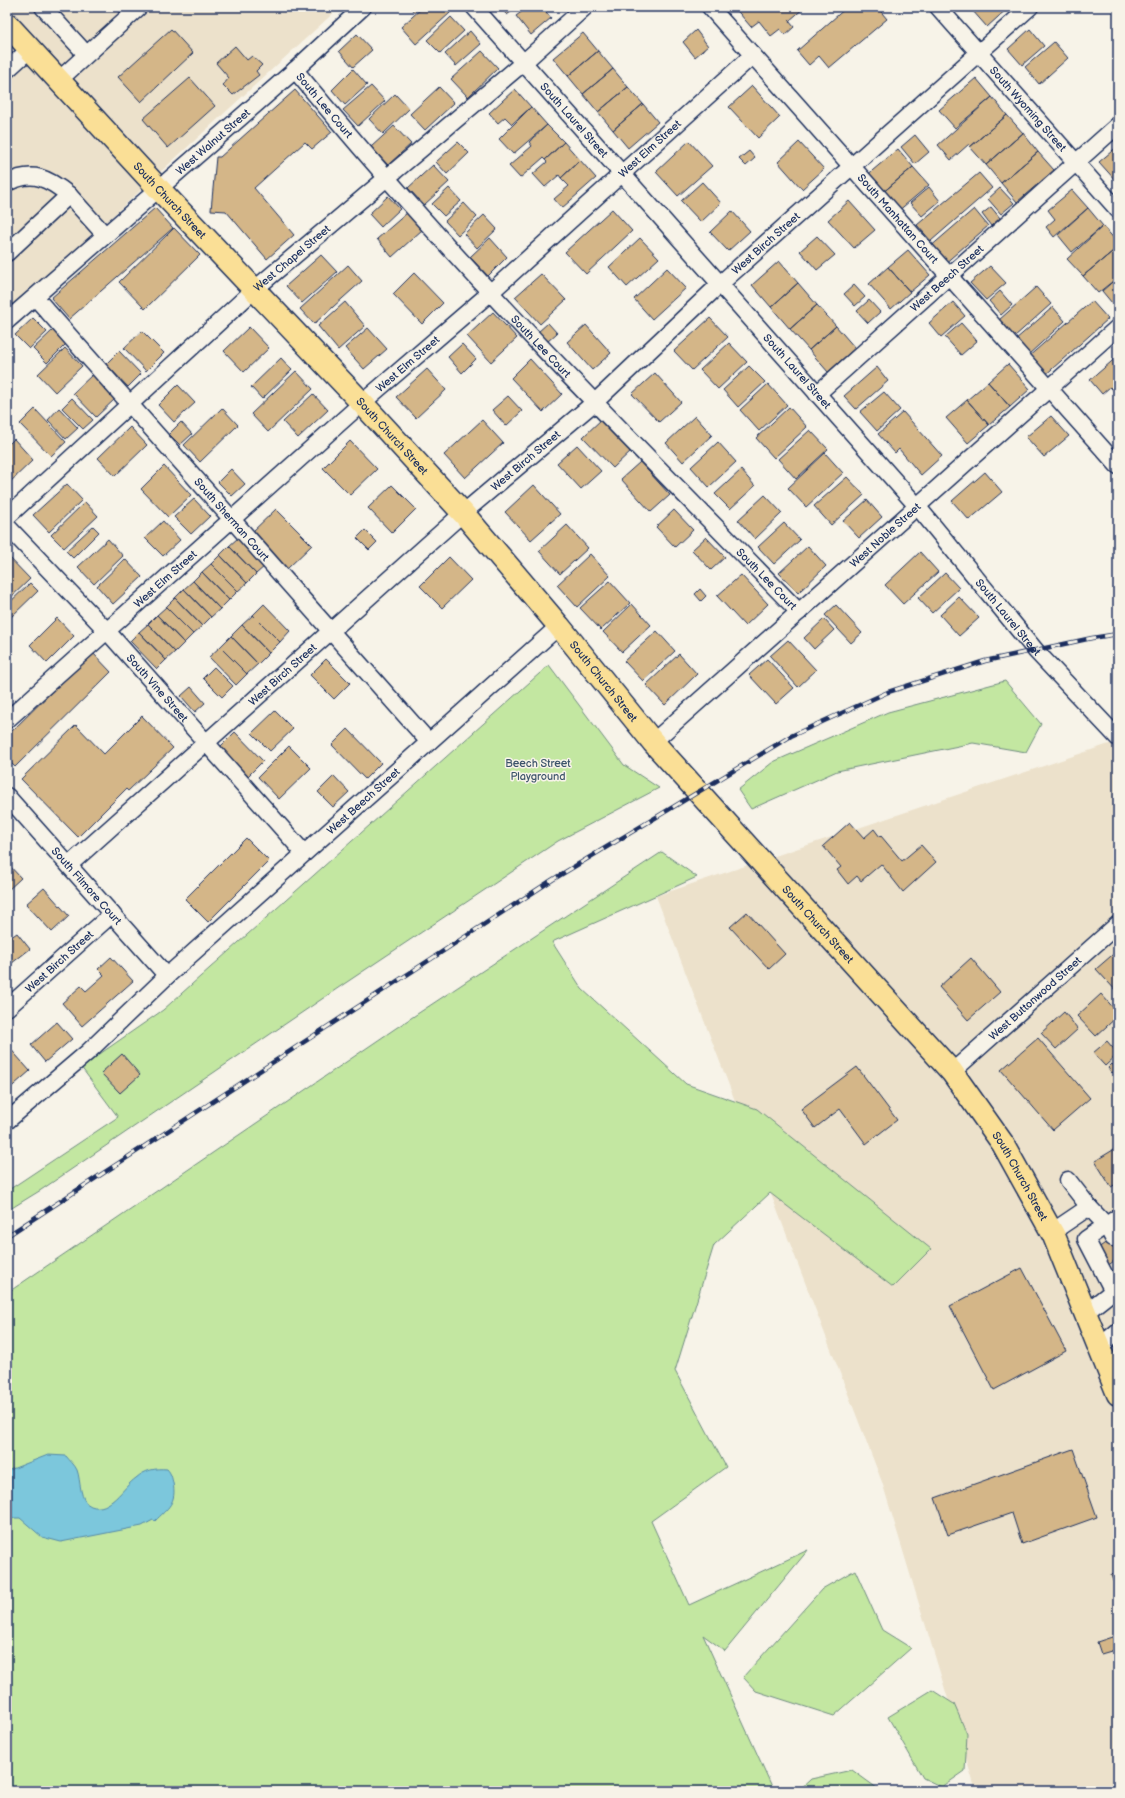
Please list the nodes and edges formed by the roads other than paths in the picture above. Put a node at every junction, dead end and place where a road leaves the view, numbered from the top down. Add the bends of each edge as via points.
1 (43, 7) edge
2 (140, 7) edge
3 (363, 7) edge
4 (474, 7) edge
5 (585, 7) edge
6 (710, 7) edge
7 (938, 7) edge
8 (1030, 7) edge
9 (7, 24) edge
10 (30, 49) junction
11 (978, 53) junction
12 (86, 54) junction
13 (753, 55) junction
14 (523, 63) junction
15 (7, 70) edge
16 (295, 70) junction
17 (59, 80) junction
18 (1118, 125) edge
19 (1076, 163) junction
20 (852, 166) junction
21 (621, 172) junction
22 (387, 178) junction
23 (7, 183) edge
24 (158, 188) junction
25 (69, 195) junction
26 (1118, 210) edge
27 (105, 235) junction
28 (7, 253) edge
29 (949, 276) junction
30 (720, 284) junction
31 (255, 289) junction
32 (491, 292) junction
33 (35, 297) junction
34 (7, 322) edge
35 (1118, 327) edge
36 (1049, 389) junction
37 (817, 394) junction
38 (595, 402) junction
39 (362, 403) junction
40 (131, 404) junction
41 (1118, 466) edge
42 (917, 506) junction
43 (462, 513) junction
44 (7, 517) edge
45 (232, 519) junction
46 (7, 526) edge
47 (799, 612) junction
48 (559, 626) junction
49 (107, 631) junction
50 (331, 631) junction
51 (7, 720) edge
52 (1118, 738) edge
53 (206, 742) junction
54 (429, 742) junction
55 (653, 742) junction
56 (7, 796) edge
57 (304, 853) junction
58 (68, 865) junction
59 (112, 914) junction
60 (1118, 924) edge
61 (167, 976) junction
62 (7, 1008) edge
63 (952, 1072) junction
64 (7, 1121) edge
65 (1068, 1180) dead end
66 (1089, 1207) junction
67 (1112, 1226) edge
68 (1052, 1232) junction
69 (1116, 1289) edge
70 (1086, 1313) junction
71 (1118, 1331) edge
72 (1099, 1347) junction
73 (1118, 1394) edge

1 - 12 street
2 - 12 street
3 - 16 street, West Walnut Street
4 - 14 street, South Laurel Street
5 - 14 street, West Chapel Street
6 - 13 street, South Manhattan Court
7 - 11 street, South Wyoming Street
8 - 11 street, West Birch Street
9 - 10 highway, South Church Street
10 - 15 street
10 - 17 highway, South Church Street
11 - 19 street, South Wyoming Street
11 - 20 street, West Birch Street
12 - 17 street
13 - 20 street, South Manhattan Court
13 - 21 street, West Elm Street
14 - 21 street, South Laurel Street
14 - 22 street, West Chapel Street
16 - 22 street, South Lee Court
16 - 24 street, West Walnut Street
17 - 24 highway, South Church Street
18 - 19 street, West Beech Street
19 - 26 street, South Wyoming Street
19 - 29 street, West Beech Street
20 - 29 street, South Manhattan Court
20 - 30 street, West Birch Street
21 - 30 street, South Laurel Street
21 - 32 street, West Elm Street
22 - 31 street, West Chapel Street
22 - 32 street, South Lee Court
23 - 25 street via 25,176 42,178
24 - 27 street, West Walnut Street
24 - 31 highway, South Church Street
25 - 27 street
25 - 28 street
27 - 33 street, West Walnut Street
29 - 36 street, South Manhattan Court
29 - 37 street, West Beech Street
30 - 37 street, South Laurel Street
30 - 38 street, West Birch Street
31 - 39 highway, South Church Street
31 - 40 street, West Chapel Street
32 - 38 street, South Lee Court
32 - 39 street, West Elm Street
33 - 34 street, West Walnut Street
33 - 40 street, South Sherman Court
35 - 36 street, West Noble Street
36 - 41 street, South Manhattan Court
36 - 42 street, West Noble Street
37 - 42 street, South Laurel Street
38 - 43 street, West Birch Street
38 - 47 street, South Lee Court
39 - 43 highway, South Church Street
39 - 45 street, West Elm Street
40 - 44 street, West Chapel Street
40 - 45 street, South Sherman Court
42 - 47 street, West Noble Street
42 - 52 street, South Laurel Street via 1036,650
43 - 48 highway, South Church Street
43 - 50 street, West Birch Street
45 - 49 street, West Elm Street
45 - 50 street, South Sherman Court
46 - 49 street, South Vine Street
47 - 55 street, West Noble Street
48 - 54 street, West Beech Street
48 - 55 highway, South Church Street
49 - 51 street, West Elm Street
49 - 53 street, South Vine Street
50 - 53 street, West Birch Street
50 - 54 street, South Sherman Court
53 - 57 street, South Vine Street
53 - 58 street, West Birch Street
54 - 57 street, West Beech Street
55 - 63 highway, South Church Street
56 - 58 street, South Filmore Court
57 - 61 street, West Beech Street
58 - 59 street, South Filmore Court
59 - 61 street, South Filmore Court
59 - 62 street, West Birch Street
60 - 63 street, West Buttonwood Street
61 - 64 street, West Beech Street via 88,1052
63 - 68 highway, South Church Street via 1003,1144
65 - 66 street
66 - 67 street
66 - 68 street
67 - 69 street via 1086,1239
68 - 70 highway, South Church Street
69 - 70 street
70 - 72 highway, South Church Street
71 - 72 street
72 - 73 highway, South Church Street

